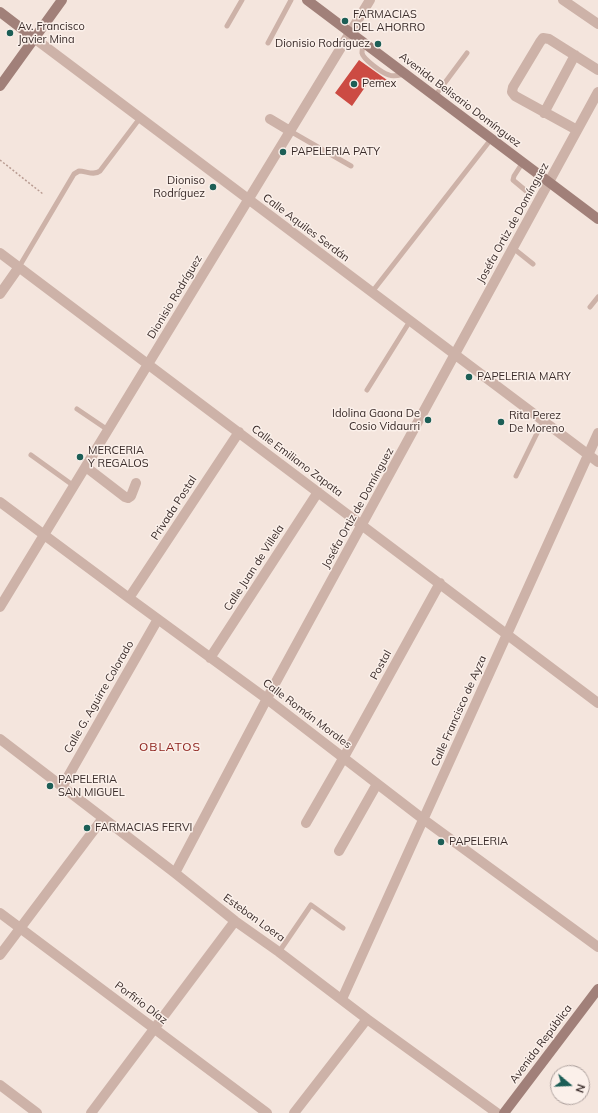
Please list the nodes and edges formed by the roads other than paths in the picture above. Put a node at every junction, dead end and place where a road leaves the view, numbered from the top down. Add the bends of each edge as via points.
1 (62, 0) edge
2 (242, 0) edge
3 (292, 0) edge
4 (307, 0) edge
5 (370, 0) edge
6 (564, 0) edge
7 (0, 12) edge
8 (598, 24) edge
9 (227, 26) dead end
10 (351, 32) junction
11 (34, 38) junction
12 (268, 43) dead end
13 (468, 53) dead end
14 (575, 55) junction
15 (598, 70) edge
16 (0, 86) edge
17 (598, 92) edge
18 (435, 96) junction
19 (544, 113) junction
20 (140, 118) junction
21 (270, 119) dead end
22 (577, 130) junction
23 (290, 131) junction
24 (492, 138) junction
25 (523, 162) junction
26 (351, 166) dead end
27 (549, 182) junction
28 (531, 195) dead end
29 (248, 199) junction
30 (598, 219) edge
31 (513, 248) junction
32 (0, 253) edge
33 (533, 264) dead end
34 (19, 267) junction
35 (372, 292) junction
36 (0, 294) edge
37 (598, 297) edge
38 (590, 307) dead end
39 (410, 321) junction
40 (455, 355) junction
41 (148, 364) junction
42 (367, 390) dead end
43 (77, 409) dead end
44 (543, 421) junction
45 (108, 430) junction
46 (239, 432) junction
47 (598, 432) edge
48 (31, 455) dead end
49 (588, 455) junction
50 (598, 462) edge
51 (86, 466) junction
52 (516, 476) dead end
53 (136, 483) dead end
54 (74, 486) junction
55 (318, 492) junction
56 (0, 502) edge
57 (362, 525) junction
58 (44, 535) junction
59 (440, 584) junction
60 (129, 598) junction
61 (0, 607) edge
62 (158, 619) junction
63 (507, 634) junction
64 (210, 658) junction
65 (267, 699) junction
66 (598, 703) edge
67 (0, 739) edge
68 (344, 758) junction
69 (377, 784) junction
70 (62, 787) junction
71 (103, 818) junction
72 (424, 819) junction
73 (306, 823) dead end
74 (339, 852) dead end
75 (175, 873) junction
76 (0, 913) edge
77 (236, 921) junction
78 (20, 928) junction
79 (343, 928) dead end
80 (598, 946) edge
81 (279, 952) junction
82 (0, 955) edge
83 (598, 989) edge
84 (342, 999) junction
85 (367, 1019) junction
86 (154, 1029) junction
87 (0, 1085) edge
88 (37, 1113) edge
89 (91, 1113) edge
90 (267, 1113) edge
91 (294, 1113) edge
92 (497, 1113) edge
93 (504, 1113) edge

1 - 11 main road
2 - 9 lane
3 - 12 lane
4 - 10 main road, Avenida Belisario Domínguez
5 - 10 street, Dionisio Rodríguez
6 - 8 street
7 - 11 main road, Calle Aquiles Serdán
10 - 18 main road, Avenida Belisario Domínguez
10 - 23 street, Dionisio Rodríguez
11 - 16 main road
11 - 20 street, Calle Aquiles Serdán
13 - 18 lane
14 - 15 street
14 - 19 street
14 - 19 street via 544,38 513,87 512,92 515,96
17 - 22 street, Joséfa Ortiz de Domínguez
18 - 24 main road, Avenida Belisario Domínguez
19 - 22 street
20 - 29 street, Calle Aquiles Serdán
20 - 34 lane via 100,171 79,171 74,174
21 - 23 street
22 - 27 street, Joséfa Ortiz de Domínguez
23 - 26 lane
23 - 29 street, Dionisio Rodríguez
24 - 25 main road, Avenida Belisario Domínguez
24 - 35 lane
25 - 27 main road, Avenida Belisario Domínguez
25 - 28 lane via 513,180
27 - 30 main road, Avenida Belisario Domínguez
27 - 31 street, Joséfa Ortiz de Domínguez
29 - 35 street, Calle Aquiles Serdán
29 - 41 street, Dionisio Rodríguez
31 - 33 lane
31 - 40 street, Joséfa Ortiz de Domínguez
32 - 34 street, Calle Emiliano Zapata
34 - 36 street
34 - 41 street, Calle Emiliano Zapata
35 - 39 street, Calle Aquiles Serdán
37 - 38 lane
39 - 40 street, Calle Aquiles Serdán
39 - 42 lane
40 - 44 street, Calle Aquiles Serdán
40 - 57 street, Joséfa Ortiz de Domínguez
41 - 45 street, Dionisio Rodríguez
41 - 46 street, Calle Emiliano Zapata
43 - 45 lane
44 - 49 street, Calle Aquiles Serdán
44 - 52 lane
45 - 51 street, Dionisio Rodríguez
46 - 55 street, Calle Emiliano Zapata
46 - 60 street, Privada Postal
47 - 49 street, Calle Francisco de Ayza
48 - 54 lane
49 - 50 street, Calle Aquiles Serdán
49 - 63 street, Calle Francisco de Ayza
51 - 53 street via 125,497 131,496
51 - 54 street, Dionisio Rodríguez
54 - 58 street, Dionisio Rodríguez
55 - 57 street, Calle Emiliano Zapata
55 - 64 street, Calle Juan de Villela
56 - 58 street, Calle Román Morales
57 - 59 street, Calle Emiliano Zapata
57 - 65 street, Joséfa Ortiz de Domínguez
58 - 60 street, Calle Román Morales
58 - 61 street, Dionisio Rodríguez
59 - 63 street, Calle Emiliano Zapata
59 - 68 street, Postal
60 - 62 street, Calle Román Morales
62 - 64 street, Calle Román Morales
62 - 70 street, Calle G. Aguirre Colorado
63 - 66 street, Calle Emiliano Zapata
63 - 72 street, Calle Francisco de Ayza
64 - 65 street, Calle Román Morales
65 - 68 street, Calle Román Morales
65 - 75 street, Joséfa Ortiz de Domínguez
67 - 70 street, Esteban Loera
68 - 69 street, Calle Román Morales
68 - 73 street, Postal
69 - 72 street, Calle Román Morales
69 - 74 street
70 - 71 street, Esteban Loera
71 - 75 street, Esteban Loera
71 - 78 street
72 - 80 street, Calle Román Morales
72 - 84 street, Calle Francisco de Ayza
75 - 77 street, Esteban Loera
76 - 78 street, Porfirio Díaz
77 - 81 street, Esteban Loera
77 - 86 street
78 - 82 street
78 - 86 street, Porfirio Díaz
79 - 81 lane via 311,905
81 - 84 street, Esteban Loera
83 - 93 main road, Avenida República
84 - 85 street, Esteban Loera
85 - 91 street
85 - 92 street, Esteban Loera
86 - 89 street
86 - 90 street, Porfirio Díaz
87 - 88 street

